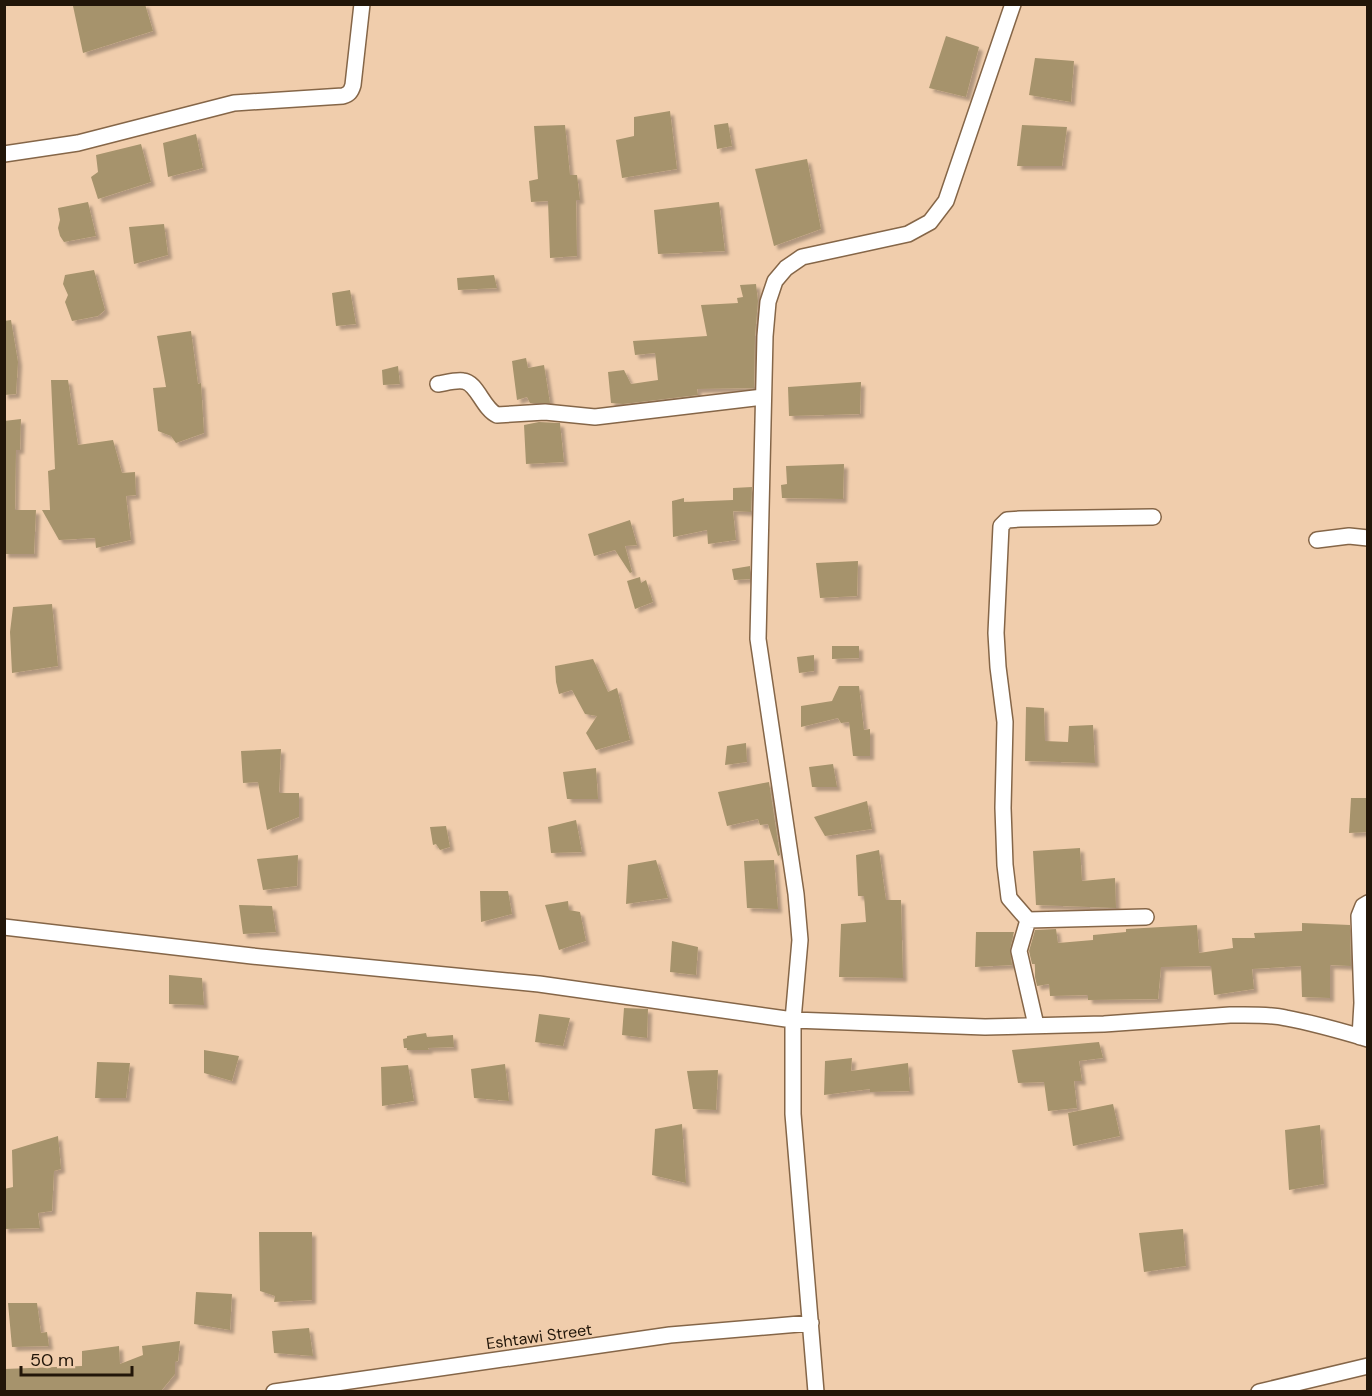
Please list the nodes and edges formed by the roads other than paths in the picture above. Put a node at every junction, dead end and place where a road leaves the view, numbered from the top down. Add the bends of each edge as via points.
1 (362, 4) edge
2 (1013, 4) edge
3 (4, 154) edge
4 (438, 384) dead end
5 (763, 397) junction
6 (1153, 517) dead end
7 (1368, 538) edge
8 (1317, 540) dead end
9 (1368, 903) edge
10 (1146, 917) dead end
11 (1029, 920) junction
12 (4, 927) edge
13 (793, 1020) junction
14 (1036, 1025) junction
15 (1364, 1038) edge
16 (811, 1323) junction
17 (1368, 1366) edge
18 (274, 1392) edge
19 (816, 1392) edge
20 (1259, 1392) edge

1 - 3 street via 353,85 348,94 234,104 78,143
2 - 5 street via 946,201 930,222 908,234 802,257 775,281 768,302
4 - 5 street via 470,384 490,412 497,415 545,412 595,417
5 - 13 street via 758,639 796,894 800,940
6 - 11 street via 1020,519 1007,520 1001,526 996,633 1005,722 1005,865 1009,897
7 - 8 street
9 - 15 street via 1359,916
10 - 11 street
11 - 14 street via 1019,951
12 - 13 street via 539,984
13 - 14 street via 985,1027
13 - 16 street via 793,1114
14 - 15 street via 1256,1015
16 - 18 street, Eshtawi Street via 670,1335
16 - 19 street
17 - 20 street

